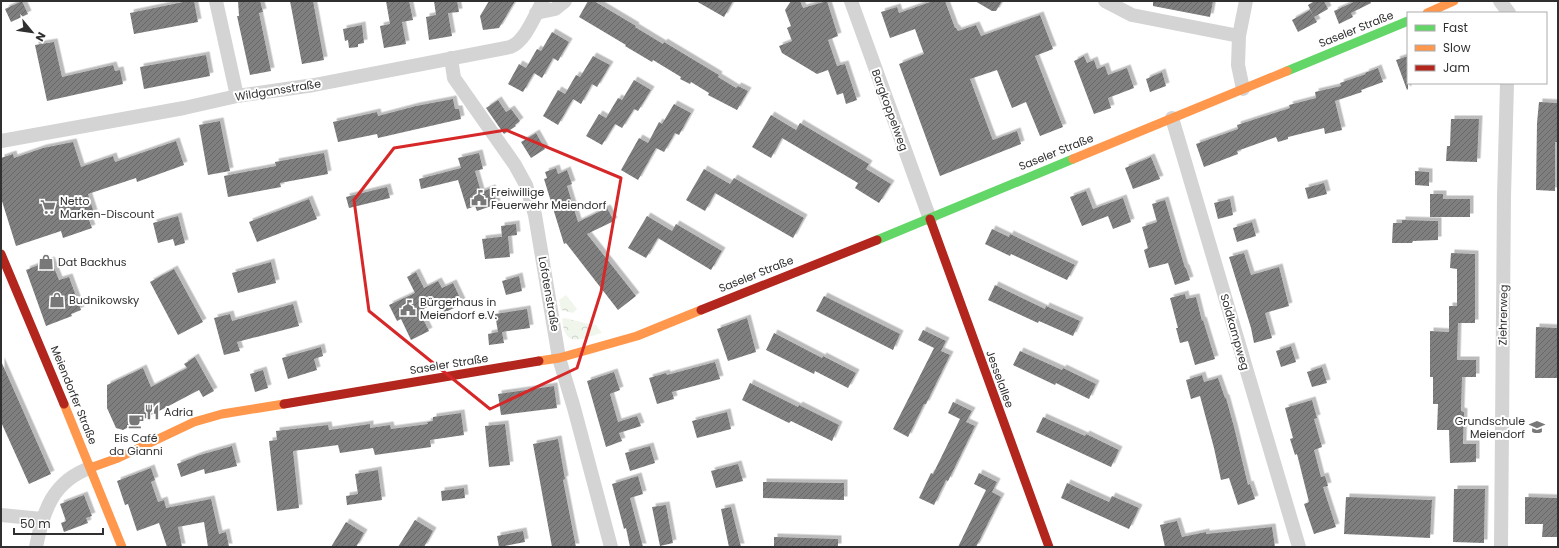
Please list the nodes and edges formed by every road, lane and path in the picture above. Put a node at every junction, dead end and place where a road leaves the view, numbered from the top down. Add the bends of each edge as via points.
1 (216, 1) edge
2 (565, 1) edge
3 (851, 1) edge
4 (1106, 1) edge
5 (1246, 1) edge
6 (1454, 1) edge
7 (1500, 1) edge
8 (540, 7) edge
9 (1429, 12) edge
10 (1508, 12) edge
11 (1407, 21) edge
12 (1239, 36) junction
13 (450, 58) junction
14 (1507, 84) edge
15 (1243, 89) junction
16 (237, 96) junction
17 (1172, 118) junction
18 (1, 141) edge
19 (930, 219) junction
20 (1, 254) edge
21 (559, 358) junction
22 (90, 468) junction
23 (1, 515) edge
24 (42, 519) junction
25 (36, 547) edge
26 (122, 547) edge
27 (611, 547) edge
28 (1049, 547) edge
29 (1298, 547) edge
30 (1501, 547) edge

1 - 16 street
2 - 8 street, Wildgansstraße via 555,9
3 - 19 street, Bargkoppelweg
4 - 12 street via 1132,15
5 - 12 street
6 - 9 street
7 - 10 street
8 - 13 street, Wildgansstraße via 522,39 514,46
11 - 15 street, Saseler Straße
12 - 15 street via 1238,65
13 - 16 street, Wildgansstraße via 314,85
13 - 21 street, Lofotenstraße via 454,78 526,184 535,214
14 - 30 street, Ziehrerweg
15 - 17 street, Saseler Straße
16 - 18 street, Wildgansstraße
17 - 19 street, Saseler Straße
17 - 29 street, Soldkampweg
19 - 21 street, Saseler Straße via 637,336
19 - 28 street, Jesselallee
20 - 22 street, Meiendorfer Straße
21 - 22 street, Saseler Straße via 222,414 194,422 118,458
21 - 27 street, Lofotenstraße
22 - 24 street via 63,483
22 - 26 street, Meiendorfer Straße
23 - 24 street
24 - 25 street

